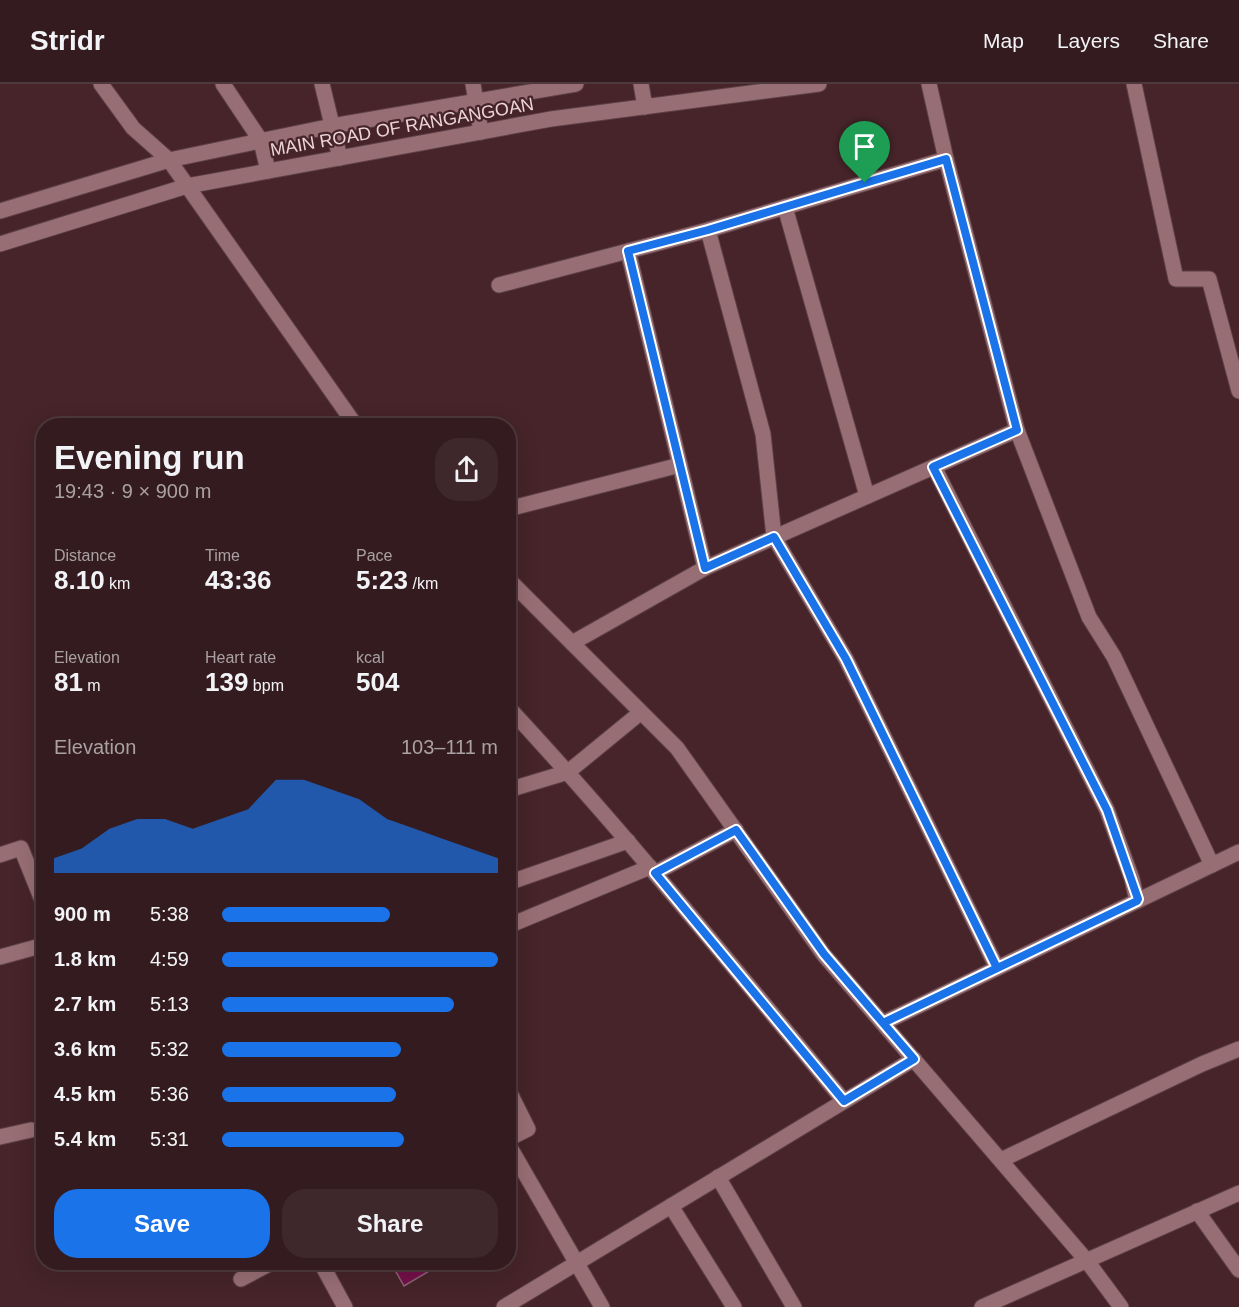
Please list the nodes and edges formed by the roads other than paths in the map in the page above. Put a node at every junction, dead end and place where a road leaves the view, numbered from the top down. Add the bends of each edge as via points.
1 (101, 84) edge
2 (223, 84) edge
3 (322, 84) edge
4 (473, 84) edge
5 (576, 84) edge
6 (641, 84) edge
7 (819, 84) edge
8 (928, 84) edge
9 (1134, 84) edge
10 (476, 100) junction
11 (645, 107) junction
12 (332, 126) junction
13 (481, 132) junction
14 (261, 141) junction
15 (340, 158) junction
16 (946, 159) junction
17 (169, 160) junction
18 (268, 171) junction
19 (187, 186) junction
20 (785, 207) junction
21 (0, 211) edge
22 (708, 230) junction
23 (0, 244) edge
24 (628, 251) junction
25 (499, 285) dead end
26 (1239, 391) edge
27 (350, 418) edge
28 (1017, 430) junction
29 (680, 465) junction
30 (933, 467) junction
31 (867, 496) junction
32 (516, 507) edge
33 (774, 537) junction
34 (705, 568) junction
35 (516, 587) edge
36 (572, 643) junction
37 (640, 713) junction
38 (516, 716) edge
39 (568, 772) junction
40 (516, 788) edge
41 (736, 830) junction
42 (628, 841) junction
43 (1239, 852) edge
44 (0, 855) edge
45 (1212, 865) junction
46 (653, 870) junction
47 (516, 880) edge
48 (36, 885) edge
49 (1137, 901) junction
50 (516, 923) edge
51 (36, 947) edge
52 (0, 957) edge
53 (997, 968) junction
54 (883, 1023) junction
55 (1239, 1049) edge
56 (914, 1059) junction
57 (844, 1101) junction
58 (516, 1105) edge
59 (32, 1130) dead end
60 (516, 1135) edge
61 (0, 1137) edge
62 (516, 1158) edge
63 (1001, 1160) junction
64 (718, 1177) junction
65 (1239, 1193) edge
66 (672, 1206) junction
67 (1197, 1211) junction
68 (1088, 1261) junction
69 (576, 1264) junction
70 (258, 1270) edge
71 (325, 1270) edge
72 (1239, 1270) edge
73 (241, 1279) dead end
74 (993, 1305) edge
75 (345, 1307) edge
76 (504, 1307) edge
77 (602, 1307) edge
78 (734, 1307) edge
79 (794, 1307) edge
80 (1121, 1307) edge

1 - 17 street via 133,128
2 - 14 street
3 - 12 street
4 - 10 street
5 - 10 street, MAIN ROAD OF RANGANGOAN
6 - 11 street
7 - 11 street, MAIN ROAD OF RANGANGOAN
8 - 16 street
9 - 26 street via 1176,279 1209,279
10 - 12 street, MAIN ROAD OF RANGANGOAN
10 - 13 street
11 - 13 street, MAIN ROAD OF RANGANGOAN
12 - 14 street, MAIN ROAD OF RANGANGOAN
12 - 15 street
13 - 15 street, MAIN ROAD OF RANGANGOAN
14 - 17 street, MAIN ROAD OF RANGANGOAN
14 - 18 street
15 - 18 street, MAIN ROAD OF RANGANGOAN
16 - 20 street
16 - 28 street
17 - 19 street
17 - 21 street, MAIN ROAD OF RANGANGOAN
18 - 19 street, MAIN ROAD OF RANGANGOAN
19 - 23 street, MAIN ROAD OF RANGANGOAN
19 - 27 street
20 - 22 street
20 - 31 street
22 - 24 street
22 - 33 street via 763,434
24 - 25 street
24 - 29 street
28 - 30 street
28 - 45 street via 1089,617 1114,657
29 - 32 street
29 - 34 street
30 - 31 street
30 - 49 street via 1107,810
31 - 33 street
33 - 34 street
33 - 53 street via 846,659
34 - 36 street
35 - 36 street
36 - 37 street
37 - 39 street
37 - 41 street via 677,748
38 - 39 street
39 - 40 street
39 - 42 street
41 - 46 street
41 - 54 street via 824,954
42 - 46 street
42 - 47 street
43 - 45 street
44 - 48 street via 21,848
45 - 49 street
46 - 50 street
46 - 57 street
49 - 53 street
51 - 52 street
53 - 54 street
54 - 56 street
55 - 63 street
56 - 57 street
56 - 63 street
57 - 64 street
58 - 60 street via 528,1129
59 - 61 street
62 - 69 street
63 - 68 street
64 - 66 street
64 - 79 street
65 - 67 street
66 - 69 street
66 - 78 street
67 - 68 street
67 - 72 street
68 - 74 street
68 - 80 street
69 - 76 street
69 - 77 street
70 - 73 street
71 - 75 street

